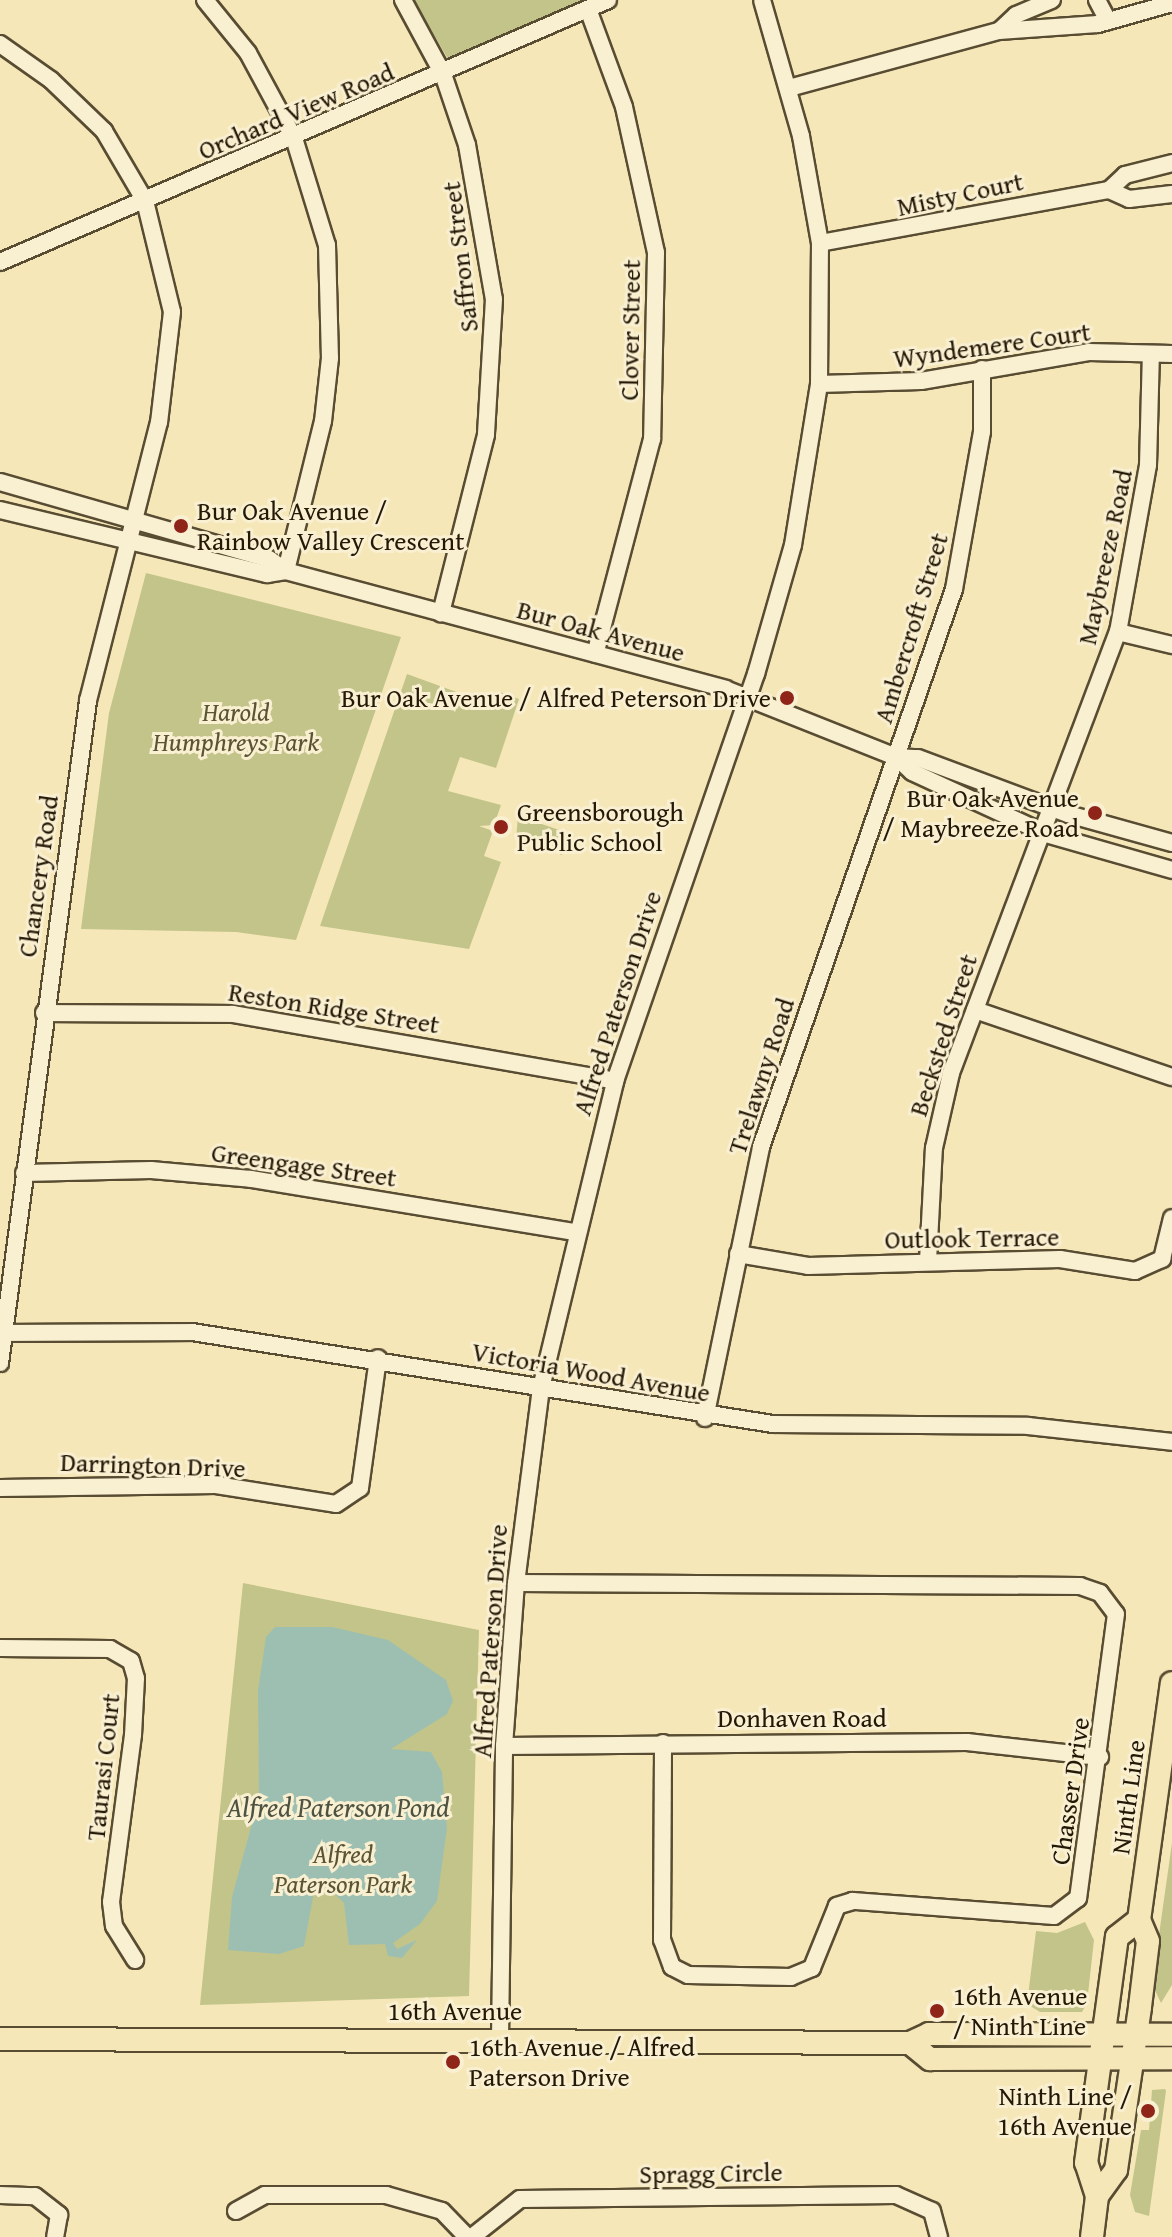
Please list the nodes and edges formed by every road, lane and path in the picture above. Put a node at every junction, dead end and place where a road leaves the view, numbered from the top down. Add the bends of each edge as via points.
1 (205, 0) edge
2 (403, 0) edge
3 (608, 0) edge
4 (762, 0) edge
5 (1052, 0) edge
6 (1097, 0) edge
7 (1172, 3) edge
8 (588, 9) junction
9 (1108, 21) junction
10 (999, 31) junction
11 (0, 44) edge
12 (443, 74) junction
13 (789, 88) junction
14 (294, 138) junction
15 (1172, 163) edge
16 (1109, 190) junction
17 (1172, 194) edge
18 (145, 201) junction
19 (820, 243) junction
20 (0, 262) edge
21 (1151, 354) junction
22 (1172, 354) edge
23 (982, 369) junction
24 (819, 384) junction
25 (0, 482) edge
26 (0, 510) edge
27 (133, 520) junction
28 (127, 543) junction
29 (286, 571) junction
30 (441, 613) junction
31 (1118, 632) junction
32 (1172, 645) edge
33 (595, 654) junction
34 (748, 697) junction
35 (896, 757) junction
36 (1055, 809) junction
37 (1046, 834) junction
38 (1172, 843) edge
39 (1172, 870) edge
40 (975, 1010) junction
41 (44, 1013) junction
42 (1172, 1077) edge
43 (615, 1081) junction
44 (24, 1173) junction
45 (1172, 1218) edge
46 (575, 1232) junction
47 (738, 1254) junction
48 (928, 1261) junction
49 (4, 1333) junction
50 (378, 1358) junction
51 (0, 1363) edge
52 (541, 1388) junction
53 (705, 1418) junction
54 (1172, 1442) edge
55 (0, 1488) edge
56 (516, 1583) junction
57 (0, 1648) edge
58 (1172, 1683) edge
59 (663, 1743) junction
60 (504, 1746) junction
61 (1100, 1757) junction
62 (1139, 1920) junction
63 (135, 1960) dead end
64 (1105, 2035) junction
65 (1136, 2035) junction
66 (1172, 2035) edge
67 (500, 2038) junction
68 (0, 2039) edge
69 (910, 2043) junction
70 (1172, 2058) edge
71 (1131, 2059) junction
72 (1102, 2060) junction
73 (0, 2195) edge
74 (1097, 2196) junction
75 (236, 2211) dead end
76 (55, 2237) edge
77 (470, 2237) edge
78 (939, 2237) edge
79 (1092, 2237) edge

1 - 14 street via 248,53
2 - 12 street, Saffron Street
3 - 8 street, Orchard View Road
4 - 13 street, Alfred Paterson Drive
5 - 10 street via 1016,15
6 - 9 street
7 - 9 street
8 - 12 street, Orchard View Road
8 - 33 street, Clover Street via 624,107 656,253 652,439
9 - 10 street
10 - 13 street
11 - 18 street, Chancery Road via 81,105 104,131
12 - 14 street, Orchard View Road
12 - 30 street, Saffron Street via 477,182 495,344 481,462
13 - 19 street, Alfred Paterson Drive
14 - 18 street, Orchard View Road
14 - 29 street via 327,245 330,358 320,433
15 - 16 street, Misty Court via 1125,175
16 - 17 street, Misty Court via 1129,199
16 - 19 street, Misty Court
18 - 20 street, Orchard View Road
18 - 27 street, Chancery Road via 172,312 159,422
19 - 24 street, Alfred Paterson Drive
21 - 22 street, Wyndemere Court
21 - 23 street, Wyndemere Court via 1089,352
21 - 31 street, Maybreeze Road via 1148,465
23 - 24 street, Wyndemere Court via 879,385
23 - 35 street, Ambercroft Street via 982,432 962,550
24 - 34 street, Alfred Paterson Drive via 793,545
25 - 27 street, Bur Oak Avenue
26 - 28 street, Bur Oak Avenue
27 - 28 street, Chancery Road
27 - 29 street, Bur Oak Avenue via 269,559
28 - 29 street, Bur Oak Avenue via 267,574
28 - 41 street, Chancery Road via 88,701
29 - 30 street, Bur Oak Avenue
30 - 33 street, Bur Oak Avenue
31 - 32 street
31 - 36 street, Maybreeze Road
33 - 34 street, Bur Oak Avenue
34 - 35 street, Bur Oak Avenue
34 - 43 street, Alfred Paterson Drive
35 - 36 street, Bur Oak Avenue via 918,758
35 - 37 street, Bur Oak Avenue via 912,772
35 - 47 street, Trelawny Road via 761,1147
36 - 37 street
36 - 38 street, Bur Oak Avenue
37 - 39 street, Bur Oak Avenue
37 - 40 street, Becksted Street
40 - 42 street
40 - 48 street, Becksted Street via 951,1073 934,1148
41 - 43 street, Reston Ridge Street via 233,1014
41 - 44 street, Chancery Road
43 - 46 street, Alfred Paterson Drive
44 - 46 street, Greengage Street via 151,1170 251,1179
44 - 49 street, Chancery Road
45 - 48 street, Outlook Terrace via 1162,1259 1135,1271 1060,1259
46 - 52 street, Alfred Paterson Drive
47 - 48 street, Outlook Terrace via 808,1266
47 - 53 street, Trelawny Road
49 - 50 street, Victoria Wood Avenue via 192,1332
49 - 51 street, Chancery Road
50 - 52 street, Victoria Wood Avenue
50 - 55 street, Darrington Drive via 360,1488 336,1504 216,1485
52 - 53 street, Victoria Wood Avenue
52 - 56 street, Alfred Paterson Drive
53 - 54 street, Victoria Wood Avenue via 1028,1426
56 - 60 street, Alfred Paterson Drive
56 - 61 street, Chasser Drive via 1080,1586 1100,1593 1116,1614
57 - 63 street, Taurasi Court via 110,1649 131,1661 136,1678 133,1735 111,1902 114,1926
58 - 62 main road, Ninth Line
59 - 60 street, Donhaven Road
59 - 61 street, Donhaven Road via 967,1742
59 - 61 street, Chasser Drive via 662,1940 672,1967 688,1975 791,1977 812,1968 837,1906 853,1901 1038,1919 1067,1910 1078,1898
60 - 67 street, Alfred Paterson Drive
62 - 64 main road, Ninth Line via 1117,1937
62 - 65 main road, Ninth Line via 1148,1941
64 - 65 main road, 16th Avenue
64 - 69 main road, 16th Avenue via 929,2034
64 - 72 main road, Ninth Line
65 - 66 main road, 16th Avenue
65 - 71 main road, Ninth Line
67 - 68 main road, 16th Avenue
67 - 69 main road, 16th Avenue
69 - 72 main road, 16th Avenue via 930,2059
70 - 71 main road, 16th Avenue
71 - 72 main road, 16th Avenue
71 - 74 main road, Ninth Line via 1116,2170
72 - 74 main road, Ninth Line via 1086,2163
73 - 76 street via 35,2196 59,2215
74 - 79 main road, Ninth Line
75 - 77 street via 265,2195 386,2195 442,2211
77 - 78 street, Spragg Circle via 520,2199 881,2195 932,2211

